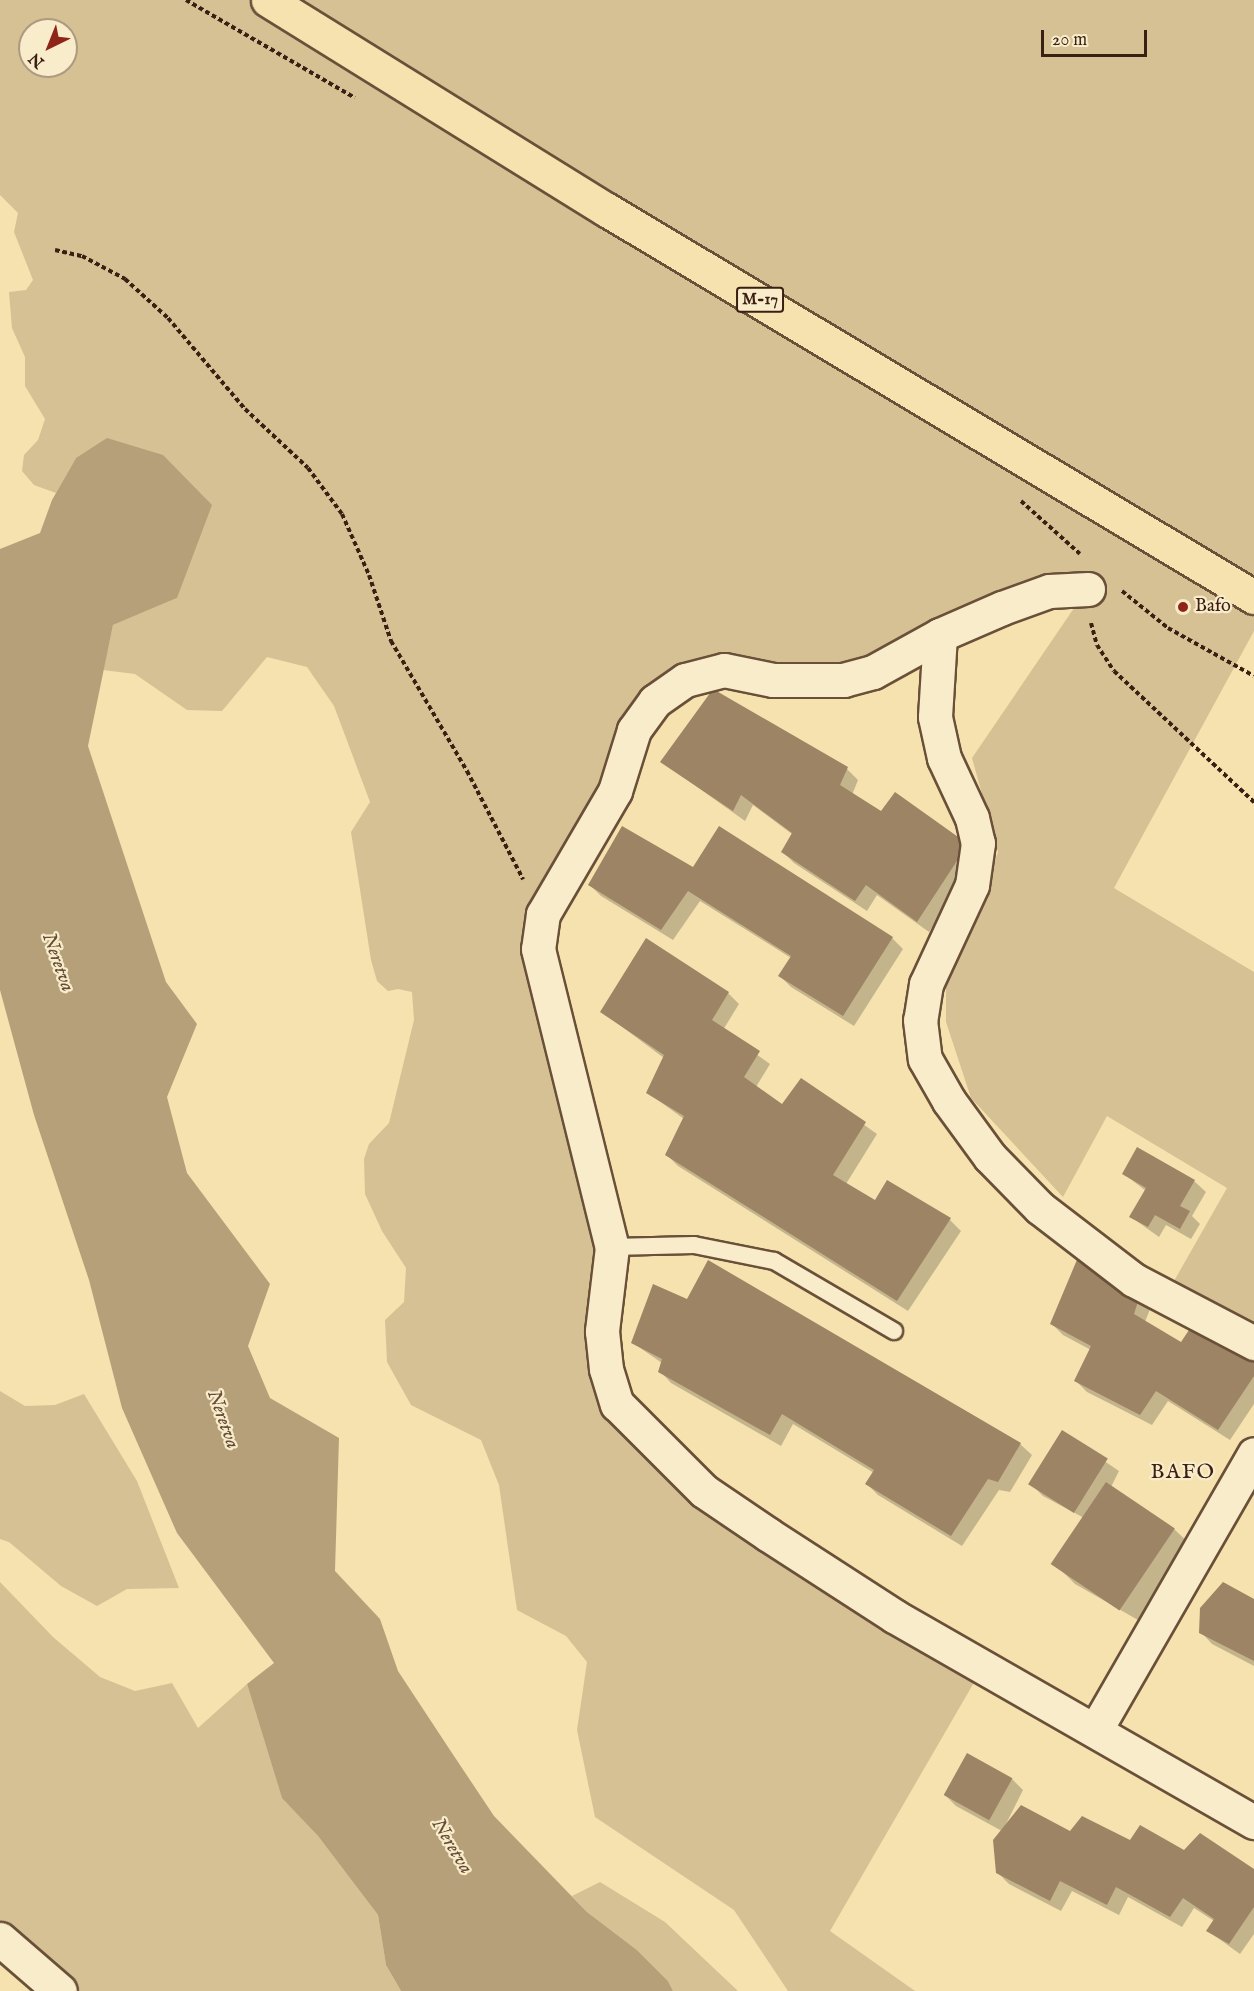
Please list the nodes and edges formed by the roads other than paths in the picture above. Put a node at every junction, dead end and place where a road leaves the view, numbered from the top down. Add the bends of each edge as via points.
1 (268, 0) edge
2 (1097, 578) road end
3 (1254, 597) edge
4 (940, 635) junction
5 (612, 1247) junction
6 (894, 1331) dead end
7 (1254, 1343) edge
8 (1254, 1454) edge
9 (1096, 1729) junction
10 (1254, 1822) edge
11 (0, 1939) edge
12 (44, 1985) edge

1 - 3 main road, M-17 via 607,210
2 - 4 street via 1049,591
4 - 5 street via 873,672 844,680 772,680 724,670 684,680 655,701 634,729 615,792 543,914 538,949
4 - 7 street via 935,717 944,758 972,818 978,843 972,885 926,984 920,1020 925,1059 949,1101 990,1157 1040,1208 1134,1280
5 - 6 lane via 694,1245 774,1261
5 - 9 street via 602,1331 606,1369 617,1404 654,1445 704,1491 836,1578 914,1627
8 - 9 street
9 - 10 street
11 - 12 street

